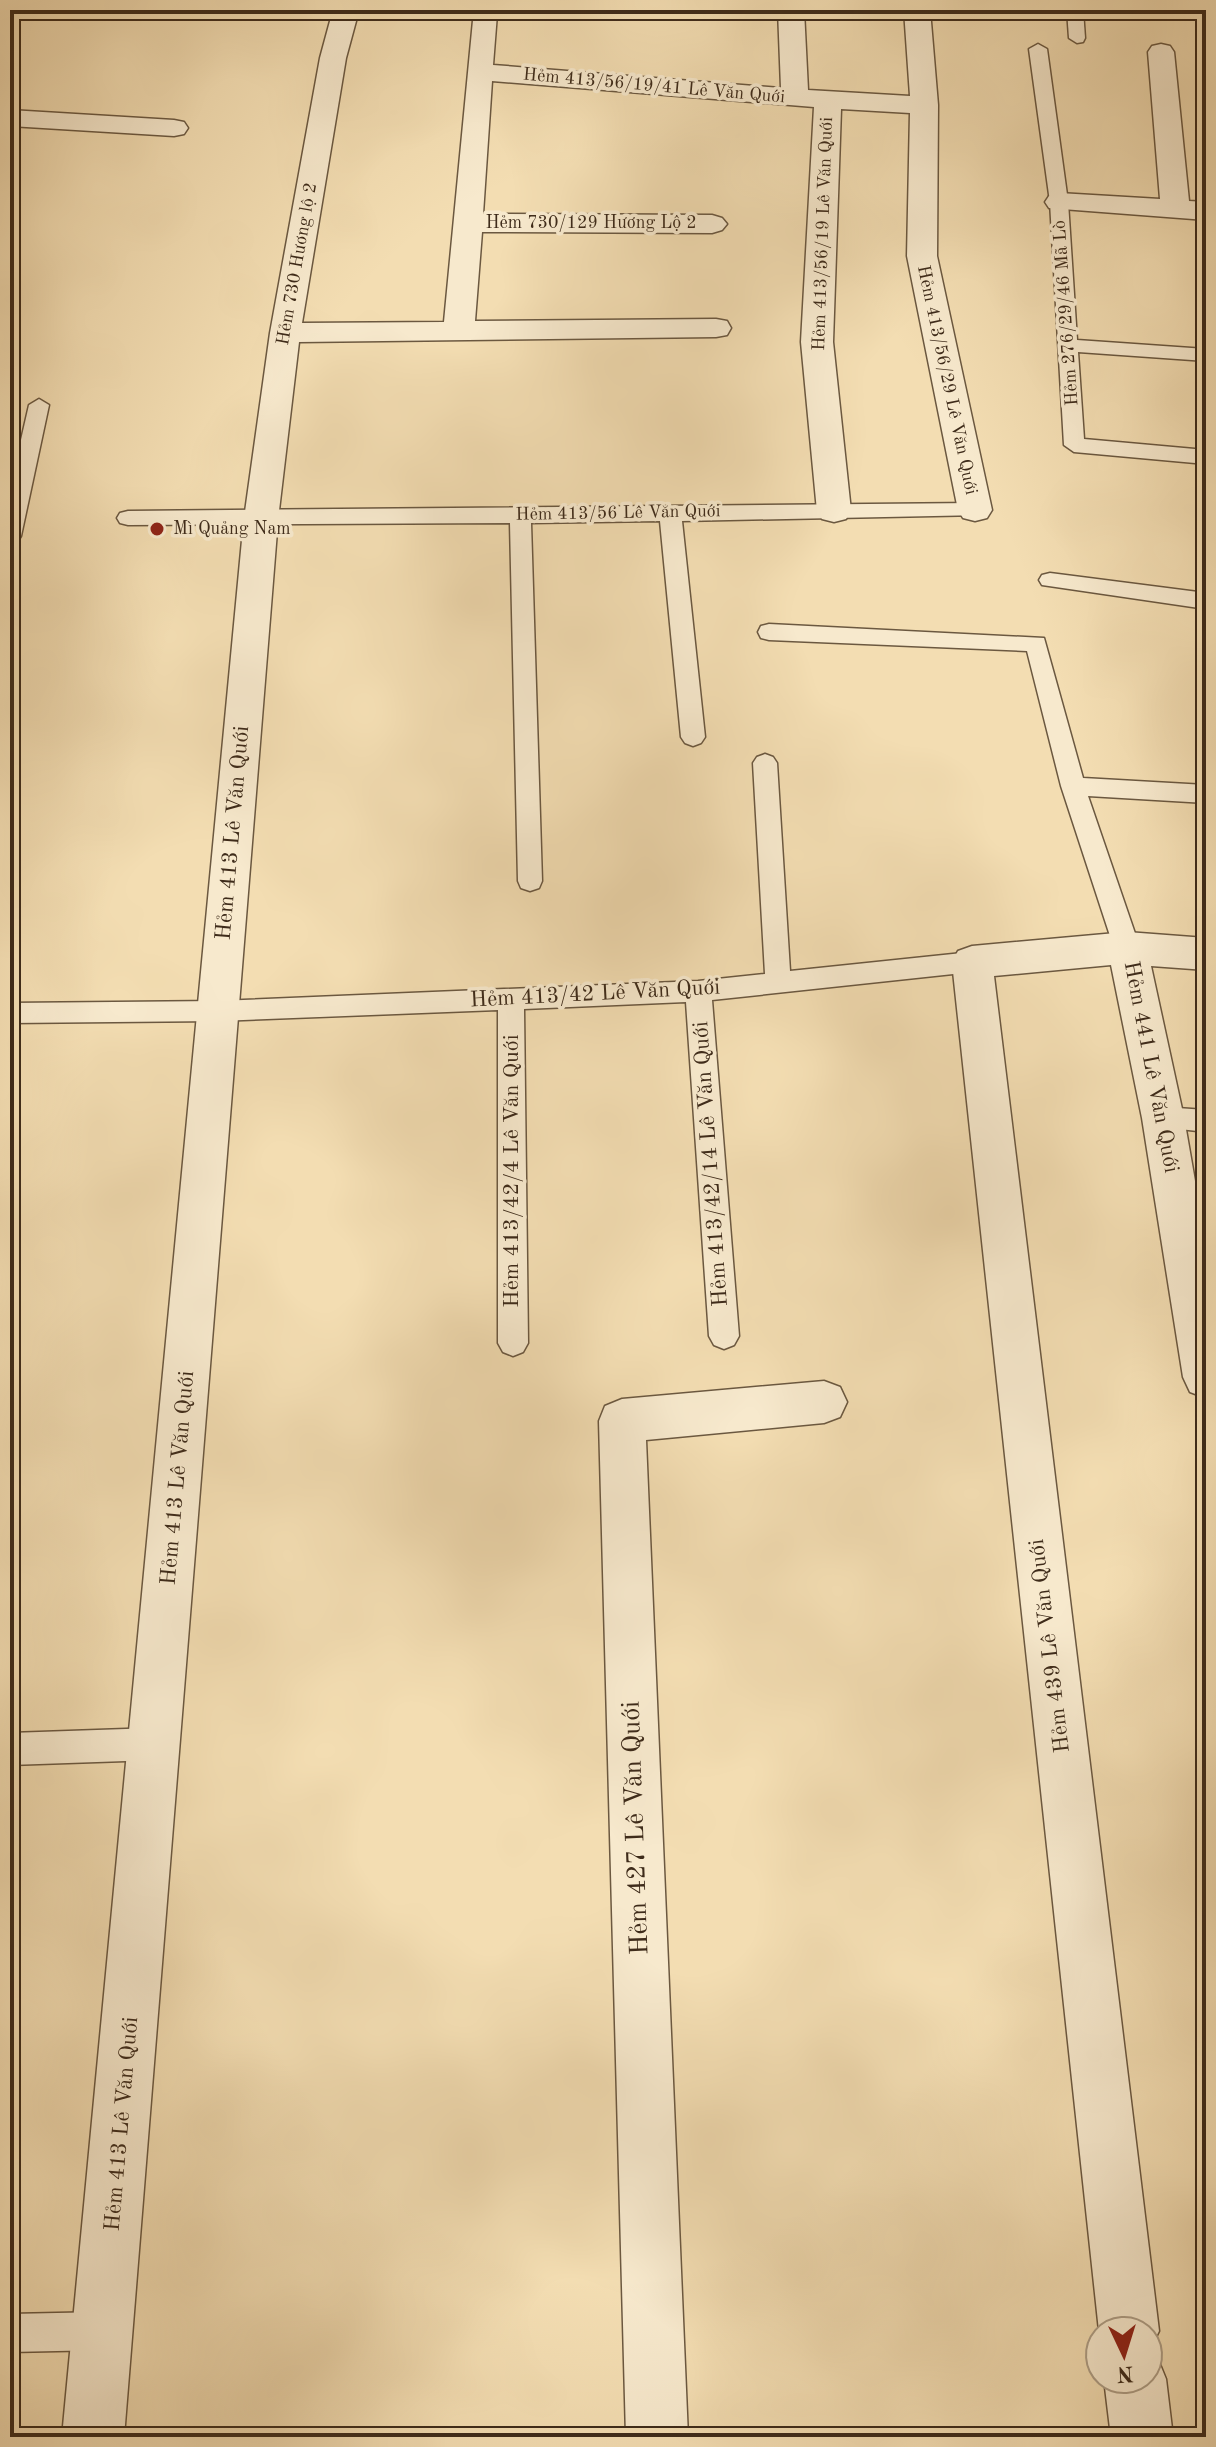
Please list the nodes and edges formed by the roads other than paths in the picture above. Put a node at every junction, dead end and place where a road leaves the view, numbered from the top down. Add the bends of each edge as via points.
1 (346, 10) edge
2 (791, 10) edge
3 (917, 10) edge
4 (1075, 10) edge
5 (484, 14) dead end
6 (1077, 38) dead end
7 (1038, 49) dead end
8 (1161, 52) dead end
9 (481, 72) junction
10 (795, 97) junction
11 (828, 100) junction
12 (924, 105) junction
13 (10, 118) edge
14 (174, 128) dead end
15 (1059, 202) junction
16 (1175, 209) junction
17 (1206, 211) edge
18 (469, 223) junction
19 (712, 224) dead end
20 (716, 328) dead end
21 (459, 332) junction
22 (285, 333) junction
23 (1069, 345) junction
24 (1206, 355) edge
25 (39, 405) dead end
26 (1206, 457) edge
27 (975, 510) joint
28 (834, 511) junction
29 (670, 513) junction
30 (520, 514) junction
31 (128, 518) dead end
32 (261, 519) junction
33 (10, 536) edge
34 (1050, 580) dead end
35 (1206, 601) edge
36 (769, 632) dead end
37 (693, 737) dead end
38 (765, 763) dead end
39 (1073, 786) junction
40 (1206, 794) edge
41 (530, 881) dead end
42 (1127, 948) junction
43 (1206, 954) edge
44 (972, 962) junction
45 (778, 980) junction
46 (698, 991) junction
47 (511, 998) junction
48 (218, 1011) junction
49 (10, 1013) edge
50 (1163, 1118) junction
51 (1206, 1121) edge
52 (1200, 1311) edge
53 (724, 1336) dead end
54 (513, 1343) dead end
55 (1206, 1377) edge
56 (824, 1402) dead end
57 (155, 1744) junction
58 (10, 1749) edge
59 (1127, 2315) edge
60 (104, 2331) junction
61 (10, 2333) edge
62 (1137, 2395) edge
63 (93, 2437) edge
64 (657, 2437) edge
65 (1142, 2437) edge

1 - 22 street, Hẻm 730 Hương lộ 2
2 - 10 street
3 - 12 street, Hẻm 413/56/29 Lê Văn Quới
4 - 6 lane
5 - 9 street
7 - 15 lane, Hẻm 276/29/46 Mã Lò
8 - 16 street
9 - 10 street, Hẻm 413/56/19/41 Lê Văn Quới
9 - 18 street
10 - 11 street, Hẻm 413/56/19/41 Lê Văn Quới
11 - 12 street, Hẻm 413/56/19/41 Lê Văn Quới
11 - 28 street, Hẻm 413/56/19 Lê Văn Quới via 817,342
12 - 27 street, Hẻm 413/56/29 Lê Văn Quới via 922,256
13 - 14 street
15 - 16 street
15 - 23 lane, Hẻm 276/29/46 Mã Lò
16 - 17 street
18 - 19 street, Hẻm 730/129 Hương Lộ 2
18 - 21 street
20 - 21 street
21 - 22 street
22 - 32 street, Hẻm 730 Hương lộ 2
23 - 24 lane
23 - 26 lane, Hẻm 276/29/46 Mã Lò via 1074,445
25 - 33 lane
27 - 28 lane, Hẻm 413/56 Lê Văn Quới
28 - 29 lane, Hẻm 413/56 Lê Văn Quới
29 - 30 lane, Hẻm 413/56 Lê Văn Quới
29 - 37 lane
30 - 32 lane, Hẻm 413/56 Lê Văn Quới
30 - 41 lane
31 - 32 lane, Hẻm 413/56 Lê Văn Quới
32 - 48 street, Hẻm 413 Lê Văn Quới
34 - 35 lane
36 - 39 lane via 1036,644
38 - 45 lane
39 - 40 lane
39 - 42 lane
42 - 43 street
42 - 44 street
42 - 50 street, Hẻm 441 Lê Văn Quới
44 - 45 lane, Hẻm 413/42 Lê Văn Quới
44 - 59 street, Hẻm 439 Lê Văn Quới
45 - 46 lane, Hẻm 413/42 Lê Văn Quới
46 - 47 lane, Hẻm 413/42 Lê Văn Quới
46 - 53 lane, Hẻm 413/42/14 Lê Văn Quới
47 - 48 lane, Hẻm 413/42 Lê Văn Quới
47 - 54 lane, Hẻm 413/42/4 Lê Văn Quới
48 - 49 lane, Hẻm 413/42 Lê Văn Quới
48 - 57 street, Hẻm 413 Lê Văn Quới
50 - 51 lane
50 - 52 street, Hẻm 441 Lê Văn Quới
52 - 55 street, Hẻm 441 Lê Văn Quới
56 - 64 street, Hẻm 427 Lê Văn Quới via 622,1421
57 - 58 lane
57 - 60 street, Hẻm 413 Lê Văn Quới
60 - 61 lane
60 - 63 street, Hẻm 413 Lê Văn Quới
62 - 65 street

